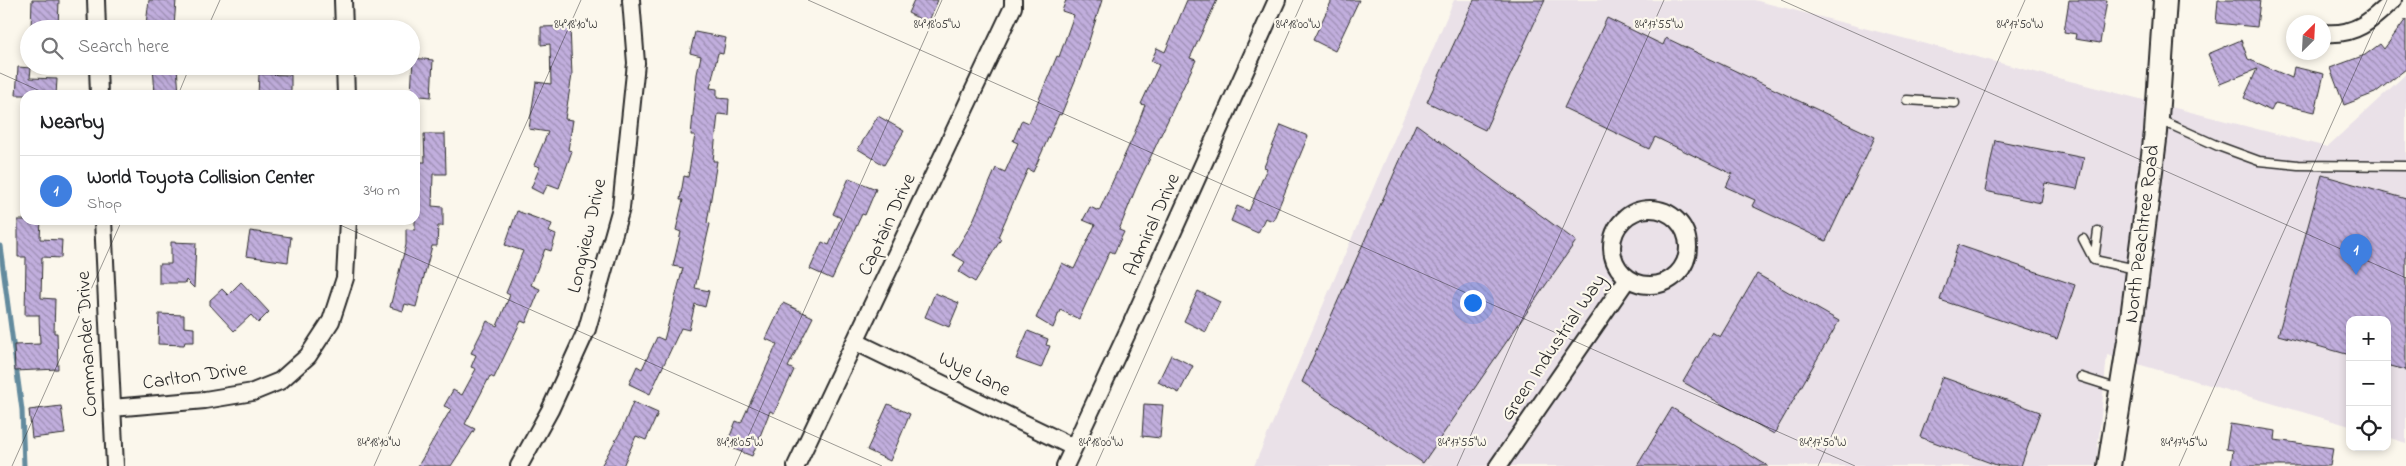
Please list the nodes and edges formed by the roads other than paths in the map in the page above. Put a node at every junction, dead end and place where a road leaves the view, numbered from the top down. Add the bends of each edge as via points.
1 (96, 0) edge
2 (343, 0) edge
3 (631, 0) edge
4 (1013, 0) edge
5 (1277, 0) edge
6 (2166, 0) edge
7 (2393, 0) edge
8 (97, 20) edge
9 (344, 20) edge
10 (2331, 34) edge
11 (98, 75) edge
12 (345, 75) edge
13 (99, 90) edge
14 (346, 90) edge
15 (1907, 100) dead end
16 (1955, 103) dead end
17 (2157, 118) junction
18 (2406, 166) edge
19 (103, 225) edge
20 (348, 225) edge
21 (2098, 231) dead end
22 (2083, 239) dead end
23 (2094, 260) junction
24 (2138, 270) junction
25 (1628, 278) junction
26 (856, 342) junction
27 (2081, 377) dead end
28 (2121, 390) junction
29 (112, 408) junction
30 (1074, 447) junction
31 (116, 466) edge
32 (519, 466) edge
33 (796, 466) edge
34 (1065, 466) edge
35 (1498, 466) edge
36 (2109, 466) edge

1 - 8 street
2 - 9 street
3 - 32 street, Longview Drive via 636,63 621,208 587,329 550,410
4 - 26 street, Captain Drive via 1013,7
5 - 30 street, Admiral Drive
6 - 17 street, North Peachtree Road
7 - 10 street via 2370,22 2342,35
11 - 13 street
12 - 14 street
15 - 16 lane
17 - 18 lane via 2259,161 2298,166
17 - 24 street, North Peachtree Road
19 - 29 street, Commander Drive
20 - 29 street, Carlton Drive via 345,278 331,320 308,356 280,381 253,392 205,400
21 - 23 lane
22 - 23 lane
23 - 24 lane
24 - 28 street, North Peachtree Road
25 - 25 street, Green Industrial Way via 1652,285 1664,282 1683,267 1688,255 1688,242 1677,219 1654,208 1629,214 1620,223 1613,234 1611,246 1619,270
25 - 35 street, Green Industrial Way
26 - 30 street, Wye Lane
26 - 33 street, Captain Drive
27 - 28 lane
28 - 36 street, North Peachtree Road
29 - 31 street, Commander Drive
30 - 34 street, Admiral Drive

